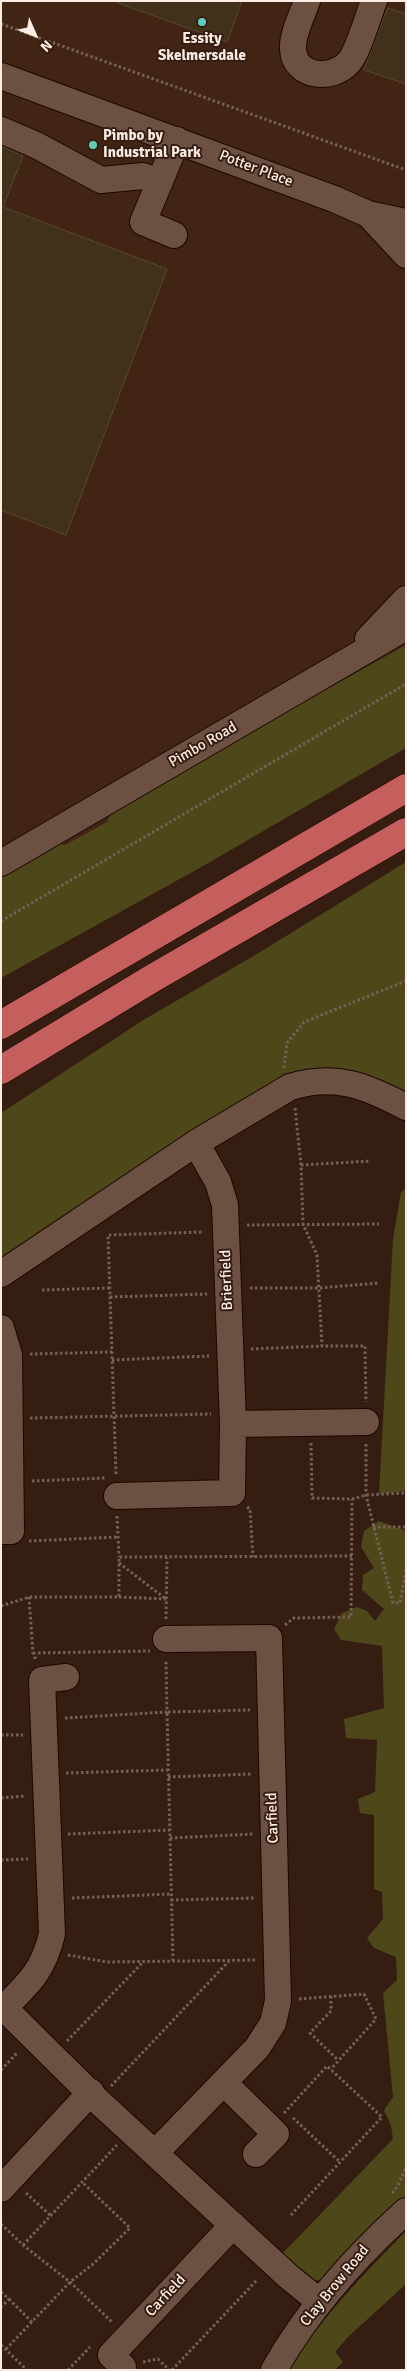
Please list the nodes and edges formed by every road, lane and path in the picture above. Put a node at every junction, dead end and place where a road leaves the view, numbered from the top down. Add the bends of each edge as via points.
1 (308, 1) edge
2 (374, 1) edge
3 (1, 24) edge
4 (1, 76) edge
5 (1, 130) edge
6 (177, 140) junction
7 (406, 170) edge
8 (160, 182) junction
9 (368, 214) junction
10 (406, 222) edge
11 (174, 235) dead end
12 (406, 255) edge
13 (406, 599) edge
14 (406, 627) edge
15 (341, 664) junction
16 (406, 684) edge
17 (406, 788) edge
18 (406, 832) edge
19 (9, 854) edge
20 (1, 921) edge
21 (406, 981) edge
22 (1, 1025) edge
23 (1, 1070) edge
24 (290, 1087) junction
25 (406, 1107) edge
26 (196, 1143) junction
27 (371, 1161) dead end
28 (301, 1165) junction
29 (303, 1224) junction
30 (379, 1224) dead end
31 (225, 1228) junction
32 (1, 1274) edge
33 (379, 1283) dead end
34 (110, 1288) junction
35 (319, 1288) junction
36 (42, 1290) dead end
37 (227, 1291) junction
38 (110, 1297) junction
39 (1, 1328) edge
40 (322, 1346) junction
41 (112, 1352) junction
42 (229, 1352) junction
43 (9, 1355) junction
44 (112, 1360) junction
45 (114, 1416) junction
46 (9, 1419) junction
47 (232, 1419) junction
48 (366, 1422) junction
49 (310, 1424) junction
50 (10, 1482) junction
51 (116, 1487) junction
52 (232, 1493) junction
53 (406, 1493) edge
54 (366, 1495) junction
55 (352, 1499) junction
56 (406, 1527) edge
57 (373, 1528) junction
58 (6, 1531) edge
59 (118, 1537) junction
60 (352, 1556) junction
61 (119, 1557) junction
62 (253, 1557) junction
63 (167, 1558) junction
64 (119, 1563) junction
65 (406, 1570) edge
66 (30, 1597) junction
67 (120, 1597) junction
68 (166, 1599) junction
69 (1, 1606) edge
70 (269, 1638) junction
71 (166, 1645) junction
72 (33, 1653) junction
73 (54, 1678) joint
74 (270, 1710) junction
75 (167, 1712) junction
76 (44, 1719) junction
77 (168, 1770) junction
78 (46, 1773) junction
79 (272, 1773) junction
80 (168, 1777) junction
81 (170, 1830) junction
82 (274, 1833) junction
83 (49, 1834) junction
84 (170, 1838) junction
85 (171, 1894) junction
86 (276, 1897) junction
87 (52, 1899) junction
88 (171, 1900) junction
89 (48, 1951) junction
90 (278, 1960) junction
91 (173, 1961) junction
92 (229, 1961) junction
93 (143, 1962) junction
94 (330, 1996) junction
95 (278, 2001) junction
96 (3, 2007) edge
97 (53, 2055) junction
98 (338, 2060) junction
99 (330, 2069) junction
100 (224, 2083) junction
101 (94, 2096) junction
102 (277, 2119) junction
103 (131, 2130) junction
104 (156, 2152) junction
105 (256, 2154) dead end
106 (340, 2162) junction
107 (82, 2182) junction
108 (6, 2198) edge
109 (406, 2210) edge
110 (51, 2216) junction
111 (290, 2216) dead end
112 (233, 2225) junction
113 (24, 2245) junction
114 (256, 2281) dead end
115 (70, 2282) junction
116 (1, 2292) edge
117 (9, 2299) junction
118 (320, 2302) junction
119 (1, 2307) edge
120 (32, 2322) junction
121 (128, 2336) junction
122 (1, 2345) edge
123 (6, 2349) junction
124 (123, 2367) joint
125 (27, 2370) edge
126 (171, 2370) edge
127 (274, 2370) edge

1 - 2 street via 293,41 293,52 297,62 306,70 329,75 341,71 352,60
3 - 7 path
4 - 6 street, Potter Place
5 - 8 street via 101,180 143,176
6 - 8 street
6 - 9 street, Potter Place
8 - 11 street via 144,222
9 - 10 street, Potter Place
9 - 12 street, Potter Place
13 - 15 street
14 - 15 street, Pimbo Road
15 - 19 street, Pimbo Road
16 - 20 path
17 - 22 highway
18 - 23 highway
21 - 24 path via 304,1022 287,1043 283,1065
24 - 25 street via 306,1082 345,1082 363,1086
24 - 26 street
24 - 28 path
26 - 31 street, Brierfield via 222,1194
26 - 32 street
27 - 28 path
28 - 29 path
29 - 30 path
29 - 31 path
29 - 35 path via 317,1255
31 - 34 path via 108,1235
31 - 37 street, Brierfield
33 - 35 path
34 - 36 path
34 - 38 path
35 - 37 path
35 - 40 path
37 - 38 path
37 - 42 street, Brierfield
38 - 41 path
39 - 43 street
40 - 42 path
40 - 48 path via 365,1346
41 - 43 path
41 - 44 path
42 - 44 path
42 - 47 street, Brierfield
43 - 46 street
44 - 45 path
45 - 46 path
45 - 47 path
45 - 51 path
46 - 50 street
47 - 49 street
47 - 52 street, Brierfield
48 - 49 street
48 - 54 path
49 - 55 path via 312,1498
50 - 51 path
50 - 58 street
51 - 52 street
51 - 59 path
52 - 62 path via 250,1509
53 - 54 path
54 - 55 path
54 - 57 path
55 - 60 path
56 - 57 path
57 - 65 path via 394,1603 400,1603
58 - 59 path via 31,1542
59 - 61 path
60 - 62 path
60 - 70 path via 351,1617 294,1618
61 - 63 path
61 - 64 path
62 - 63 path
63 - 68 path
64 - 67 path
64 - 68 path
66 - 67 path
66 - 69 path
66 - 72 path
67 - 68 path
68 - 71 path
70 - 71 street
70 - 74 street, Carfield
71 - 72 path
71 - 75 path
72 - 73 path
73 - 76 street
74 - 75 path
74 - 79 street, Carfield
75 - 76 path
75 - 77 path
76 - 78 street
77 - 78 path
77 - 80 path
78 - 83 street
79 - 80 path
79 - 82 street, Carfield
80 - 81 path
81 - 83 path
81 - 84 path
82 - 84 path
82 - 86 street, Carfield
83 - 87 street
84 - 85 path
85 - 87 path
85 - 88 path
86 - 88 path
86 - 90 street, Carfield
87 - 89 street via 52,1934
88 - 91 path
89 - 93 path via 107,1962
89 - 96 street via 37,1974
90 - 92 path
90 - 95 street, Carfield
91 - 92 path
91 - 93 path
92 - 101 path
93 - 97 path
94 - 95 path
94 - 98 path via 331,2011 310,2034
94 - 98 path via 364,1994 376,2019
95 - 100 street, Carfield via 267,2035
96 - 97 street
97 - 101 street
98 - 99 path
99 - 102 path via 327,2066
99 - 106 path via 382,2117
100 - 102 street
100 - 104 street, Carfield
101 - 103 street
101 - 108 street
102 - 105 street via 276,2134
102 - 106 path
103 - 104 street
103 - 107 path
104 - 112 street
106 - 111 path
107 - 110 path
107 - 115 path via 130,2228
108 - 110 path
108 - 113 path
109 - 118 street, Clay Brow Road via 370,2244
110 - 113 path
112 - 118 street
112 - 121 street, Carfield
113 - 115 path
114 - 126 path
115 - 120 path
115 - 121 path
116 - 117 path
117 - 119 path
117 - 120 path
118 - 127 street, Clay Brow Road
120 - 123 path
121 - 124 street, Carfield via 111,2355
122 - 123 path
123 - 125 path
124 - 126 path via 158,2359

